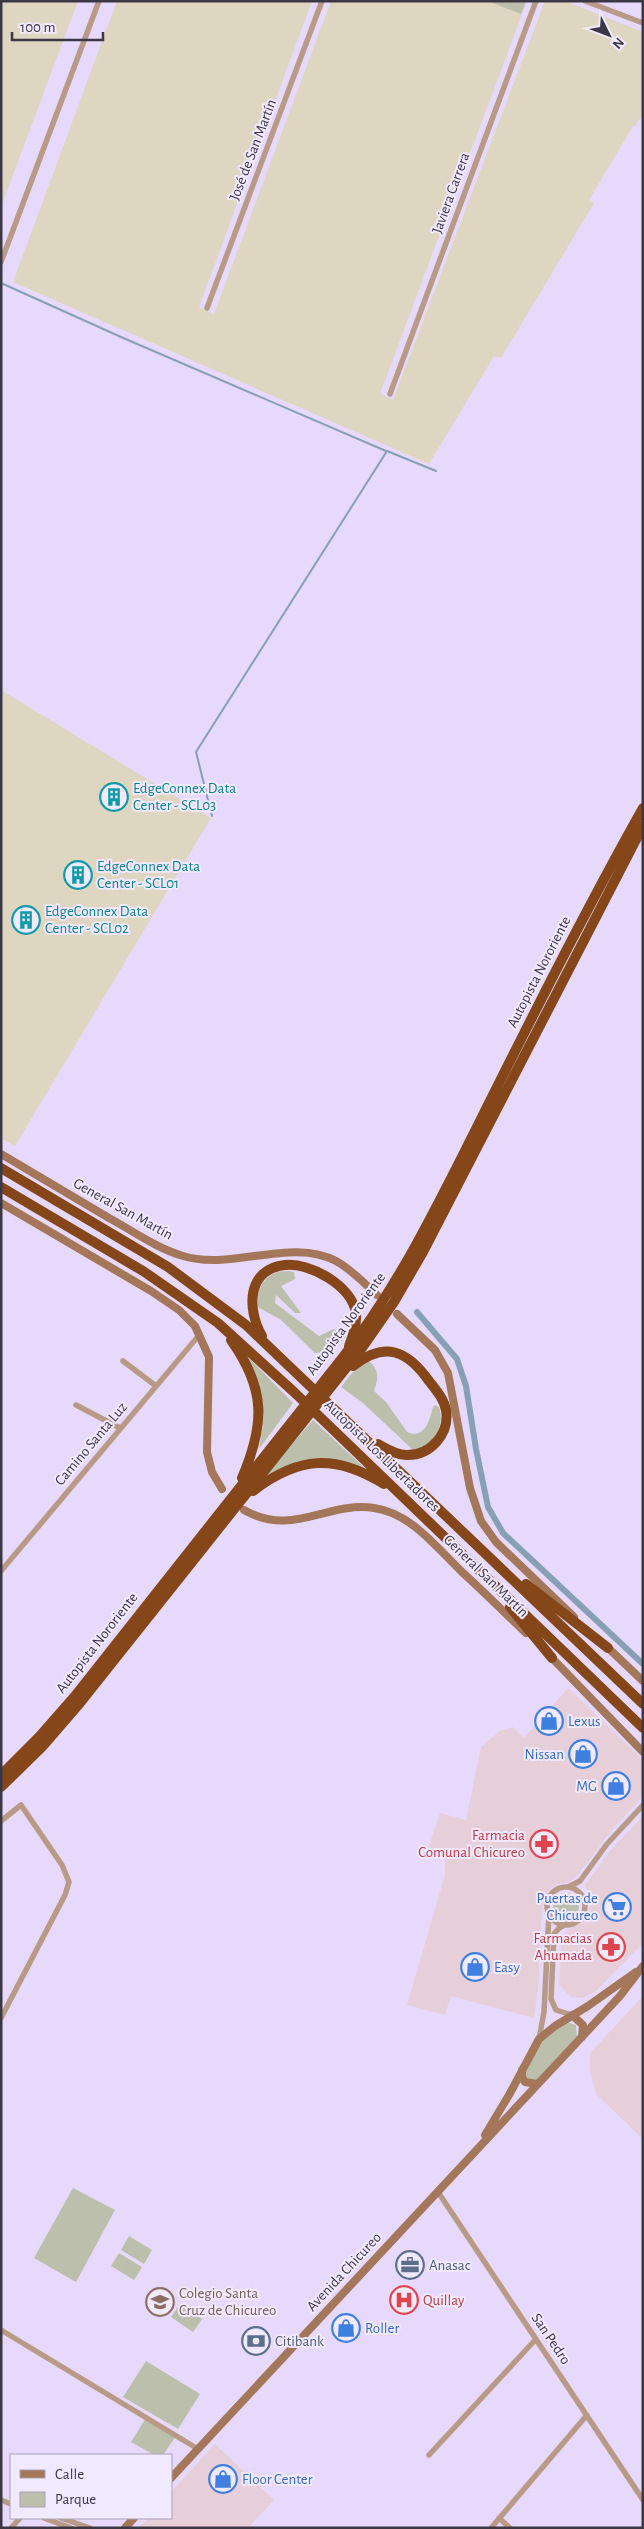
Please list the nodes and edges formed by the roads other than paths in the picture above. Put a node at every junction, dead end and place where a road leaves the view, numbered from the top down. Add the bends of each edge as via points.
1 (98, 1) edge
2 (322, 1) edge
3 (536, 1) edge
4 (584, 1) edge
5 (643, 23) edge
6 (1, 262) edge
7 (207, 308) dead end
8 (390, 394) dead end
9 (643, 808) edge
10 (643, 826) edge
11 (1, 1154) edge
12 (1, 1168) edge
13 (1, 1187) edge
14 (1, 1203) edge
15 (377, 1295) dead end
16 (397, 1314) dead end
17 (218, 1323) junction
18 (200, 1334) junction
19 (266, 1344) junction
20 (343, 1357) junction
21 (123, 1361) dead end
22 (335, 1375) junction
23 (156, 1386) junction
24 (76, 1405) dead end
25 (120, 1428) junction
26 (366, 1438) junction
27 (222, 1490) dead end
28 (236, 1492) junction
29 (405, 1499) junction
30 (233, 1510) junction
31 (244, 1510) dead end
32 (496, 1562) junction
33 (1, 1571) edge
34 (482, 1572) junction
35 (608, 1648) junction
36 (552, 1658) junction
37 (643, 1682) edge
38 (643, 1704) edge
39 (643, 1728) edge
40 (643, 1752) edge
41 (1, 1775) edge
42 (1, 1787) edge
43 (643, 1805) edge
44 (1, 1821) edge
45 (583, 1877) junction
46 (568, 1887) junction
47 (581, 1895) junction
48 (549, 1913) junction
49 (566, 1924) junction
50 (642, 1967) edge
51 (572, 2015) junction
52 (1, 2018) edge
53 (582, 2037) junction
54 (539, 2039) junction
55 (522, 2070) junction
56 (537, 2084) junction
57 (475, 2150) junction
58 (438, 2192) junction
59 (1, 2330) edge
60 (536, 2339) junction
61 (587, 2415) junction
62 (198, 2449) junction
63 (429, 2455) dead end
64 (172, 2477) edge
65 (643, 2500) edge
66 (499, 2518) junction
67 (47, 2519) edge
68 (64, 2519) edge
69 (71, 2528) edge
70 (90, 2528) edge
71 (491, 2528) edge
72 (510, 2528) edge

1 - 6 street
2 - 7 street, José de San Martín
3 - 8 street, Javiera Carrera
4 - 5 street
9 - 20 highway, Autopista Nororiente via 580,924 414,1250 383,1303
10 - 22 highway, Autopista Nororiente via 414,1269 383,1319
11 - 15 street, General San Martín via 174,1253 212,1260 318,1254 342,1265
12 - 19 highway, Autopista Los Libertadores via 168,1267 228,1310
13 - 17 highway, Autopista Los Libertadores via 143,1271
14 - 18 street via 173,1305
16 - 35 street, General San Martín via 435,1350 448,1373 470,1488 486,1528 521,1566
17 - 28 highway via 248,1368 259,1402 257,1438
17 - 29 highway, Autopista Los Libertadores
18 - 23 street, Camino Santa Luz
18 - 27 street via 208,1351 210,1370 207,1452 212,1472
19 - 20 highway via 253,1319 253,1289 272,1269 295,1265 336,1283 351,1299 356,1324
19 - 26 highway, Autopista Los Libertadores
20 - 22 highway, Autopista Nororiente
21 - 23 street
22 - 26 highway via 368,1355 393,1352 413,1362 443,1401 446,1417 443,1433 433,1446 423,1452 400,1454
22 - 28 highway, Autopista Nororiente
22 - 30 highway, Autopista Nororiente
23 - 25 street, Camino Santa Luz
24 - 25 street
25 - 33 street, Camino Santa Luz
26 - 32 highway, Autopista Los Libertadores
28 - 41 highway, Autopista Nororiente via 75,1696
29 - 30 highway via 356,1469 316,1462 296,1466 270,1479
29 - 34 highway, Autopista Los Libertadores
30 - 42 highway, Autopista Nororiente via 66,1721
31 - 36 street, General San Martín via 284,1522 358,1507 396,1514 422,1533
32 - 35 highway
32 - 38 highway, Autopista Los Libertadores
34 - 36 highway
34 - 39 highway, Autopista Los Libertadores
35 - 37 street, General San Martín
36 - 40 street, General San Martín
43 - 45 street via 607,1844
44 - 52 street via 19,1805 23,1806 62,1865 69,1882
45 - 46 street
45 - 47 street
46 - 47 street
46 - 48 street via 550,1895
47 - 49 street via 584,1906 581,1916
48 - 49 street via 554,1920
48 - 54 street via 544,2012
49 - 51 street via 554,1934 551,1999 556,2010
50 - 51 street, Avenida Chicureo
50 - 53 street, Avenida Chicureo
51 - 53 street via 582,2025
51 - 54 street, Avenida Chicureo
53 - 56 street, Avenida Chicureo
54 - 55 street, Avenida Chicureo
55 - 56 street via 525,2082
55 - 57 street, Avenida Chicureo
56 - 57 street, Avenida Chicureo
57 - 58 street, Avenida Chicureo
58 - 60 street, San Pedro
58 - 62 street, Avenida Chicureo
59 - 62 street
60 - 61 street, San Pedro
60 - 63 street
61 - 65 street, San Pedro
61 - 66 street
62 - 64 street, Avenida Chicureo
66 - 71 street
66 - 72 street
67 - 69 street
68 - 70 street

